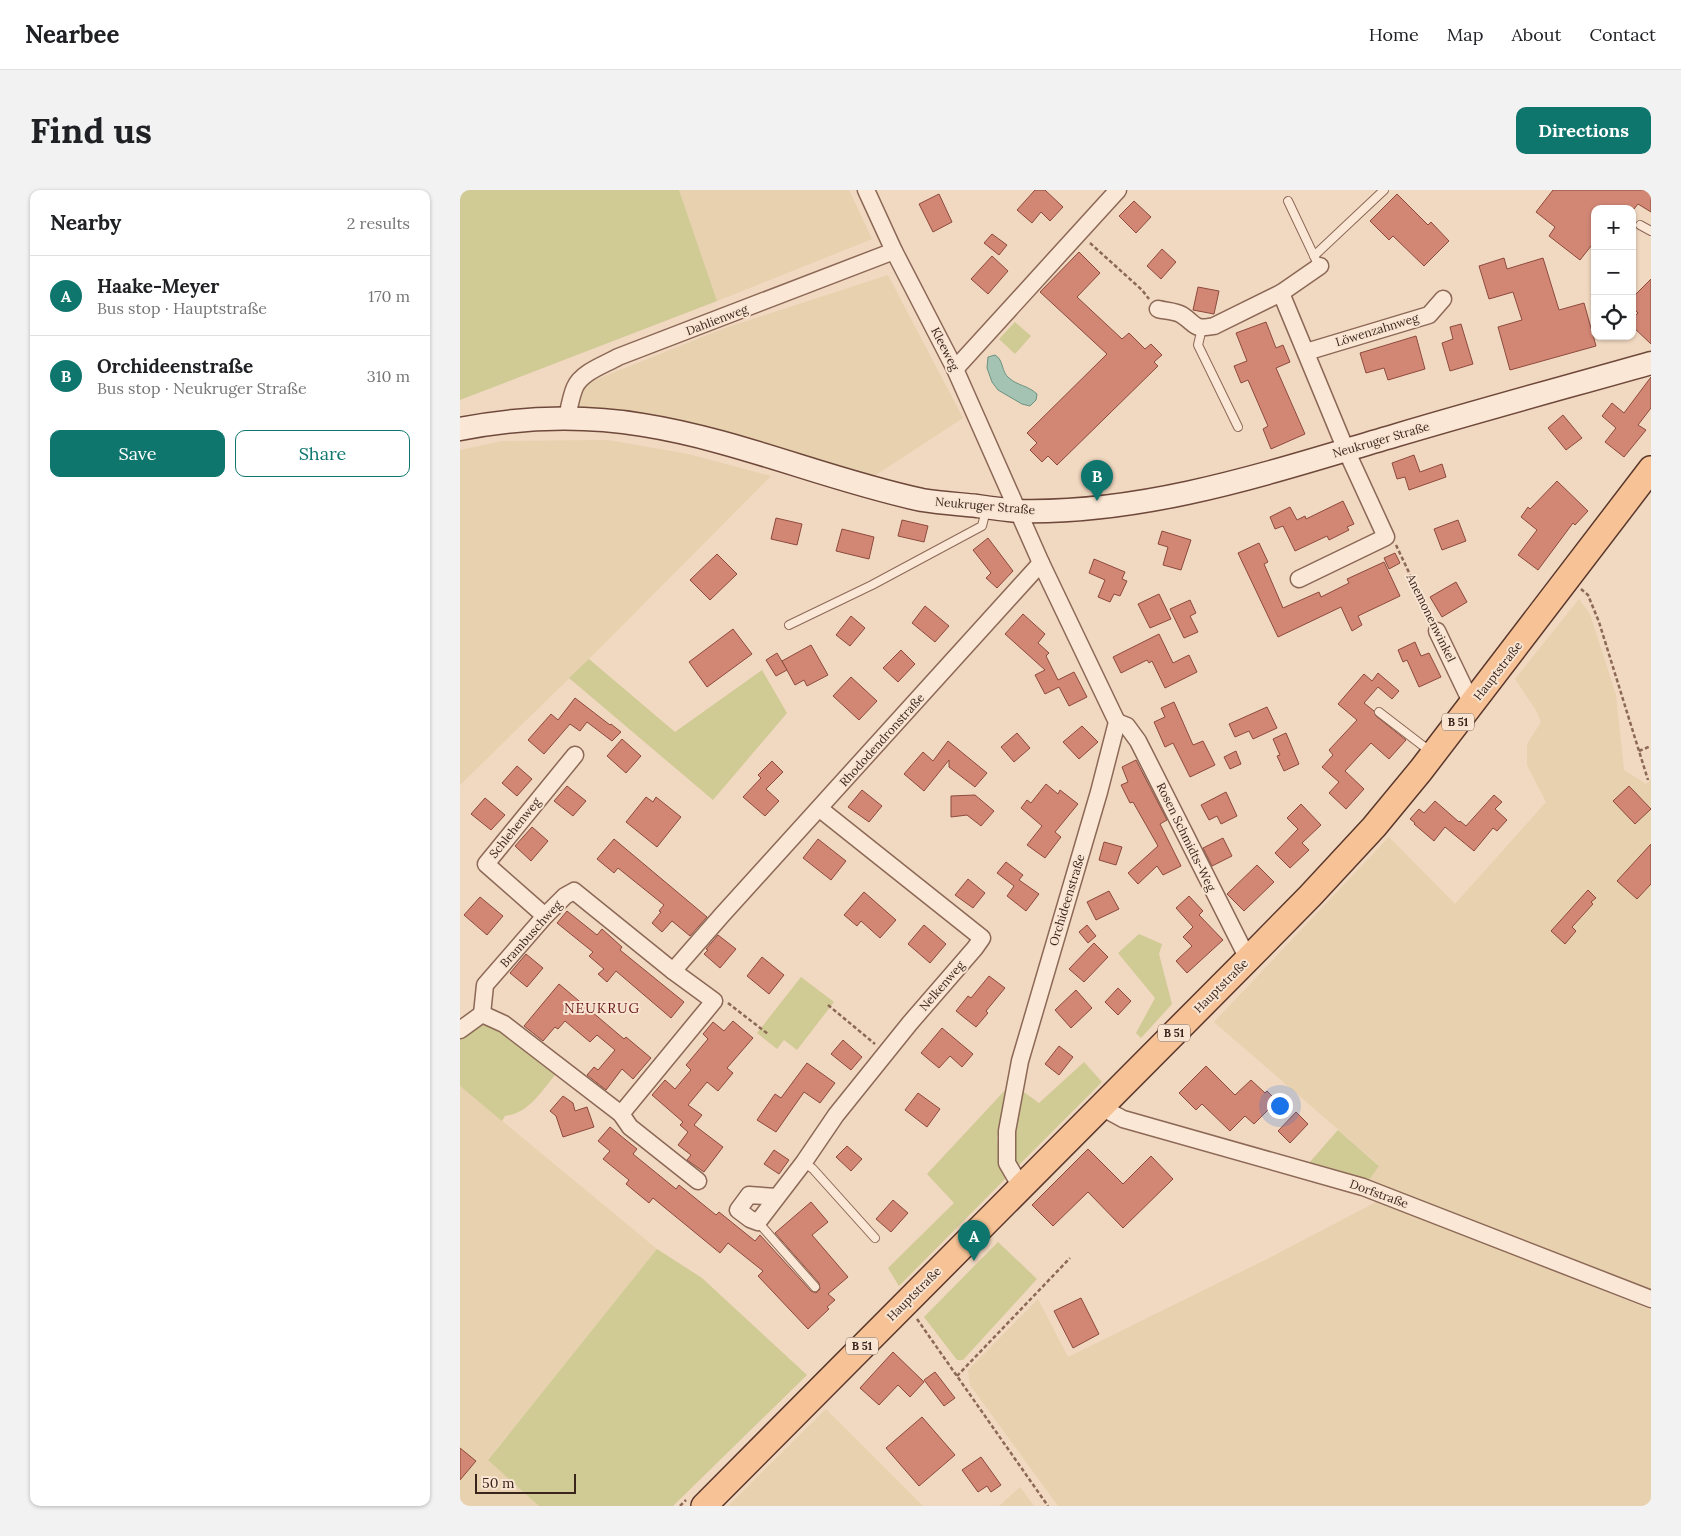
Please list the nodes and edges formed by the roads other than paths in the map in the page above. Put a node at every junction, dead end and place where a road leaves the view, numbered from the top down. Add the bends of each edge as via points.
1 (866, 190) edge
2 (1118, 190) edge
3 (1384, 190) edge
4 (1288, 202) dead end
5 (1640, 225) dead end
6 (1651, 231) edge
7 (894, 251) junction
8 (1317, 261) junction
9 (1281, 293) junction
10 (1443, 299) dead end
11 (1158, 309) road end
12 (1202, 328) junction
13 (1306, 352) junction
14 (1651, 363) edge
15 (955, 369) junction
16 (566, 418) junction
17 (1238, 427) dead end
18 (460, 429) edge
19 (1346, 450) junction
20 (1651, 469) edge
21 (987, 508) junction
22 (1017, 511) junction
23 (1040, 563) junction
24 (1299, 578) dead end
25 (789, 625) dead end
26 (1437, 631) road end
27 (1472, 704) junction
28 (1379, 712) dead end
29 (1117, 722) junction
30 (1434, 754) junction
31 (575, 755) dead end
32 (820, 809) junction
33 (545, 916) junction
34 (1248, 959) junction
35 (673, 971) junction
36 (482, 1014) junction
37 (460, 1030) edge
38 (1101, 1107) junction
39 (621, 1114) junction
40 (804, 1162) junction
41 (698, 1181) dead end
42 (1021, 1187) junction
43 (777, 1197) junction
44 (758, 1222) junction
45 (875, 1238) dead end
46 (815, 1287) dead end
47 (1651, 1299) edge
48 (704, 1506) edge

1 - 7 street, Kleeweg
2 - 15 street
3 - 8 lane
4 - 8 lane
5 - 6 lane
7 - 15 street, Kleeweg
7 - 16 street, Dahlienweg via 618,357 581,379 575,387
8 - 9 street
9 - 12 street via 1214,326
9 - 13 street
10 - 13 street, Löwenzahnweg via 1428,315
11 - 12 street via 1181,314
12 - 17 lane via 1198,345
13 - 19 street
14 - 19 street, Neukruger Straße
15 - 22 street, Kleeweg
16 - 18 street, Neukruger Straße via 537,418
16 - 21 street, Neukruger Straße via 644,425 716,441 923,500
19 - 22 street, Neukruger Straße via 1202,490 1132,503 1074,510
19 - 24 street via 1386,536
20 - 27 main road, Hauptstraße / B 51
21 - 22 street, Neukruger Straße
21 - 25 lane via 982,526
22 - 23 street
23 - 29 street
23 - 32 street, Rhododendronstraße
26 - 27 street, Anemonenwinkel
27 - 30 main road, Hauptstraße / B 51
28 - 30 lane
29 - 34 street, Rosen Schmidts-Weg via 1127,726 1138,741
29 - 42 street, Orchideenstraße via 1100,792 1020,1061 1007,1131 1007,1163
30 - 34 main road, Hauptstraße / B 51 via 1374,827
31 - 33 street, Schlehenweg via 486,864
32 - 35 street, Rhododendronstraße
32 - 40 street, Nelkenweg via 982,938 885,1053
33 - 35 street, Brambuschweg via 564,896 574,891
33 - 36 street, Brambuschweg via 485,985
34 - 38 main road, Hauptstraße / B 51
35 - 39 street, Brambuschweg via 714,1001
36 - 37 street
36 - 39 street via 504,1024
38 - 42 main road, Hauptstraße / B 51
38 - 47 street, Dorfstraße via 1123,1120 1363,1187
39 - 41 street via 630,1127
40 - 43 street, Nelkenweg
40 - 45 lane
42 - 48 main road, Hauptstraße / B 51
43 - 44 street, Nelkenweg
43 - 44 street via 749,1195 738,1210
44 - 46 lane

